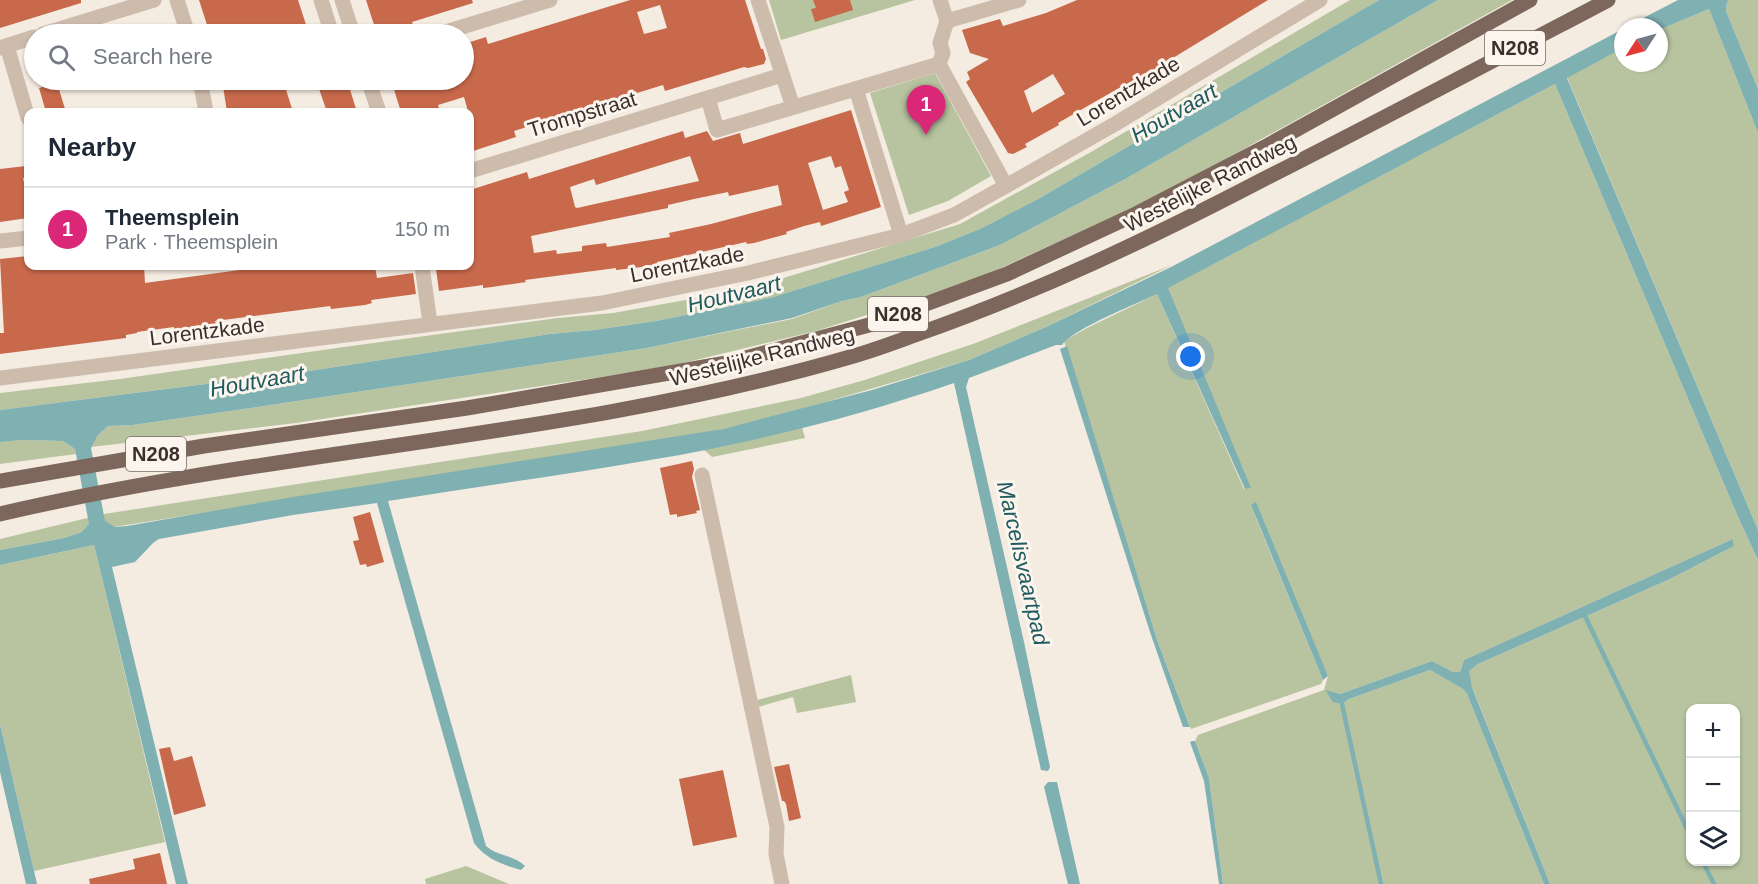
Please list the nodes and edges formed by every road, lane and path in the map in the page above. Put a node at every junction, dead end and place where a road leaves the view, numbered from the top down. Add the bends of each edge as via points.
1 (154, 0) edge
2 (177, 0) edge
3 (321, 0) edge
4 (342, 0) edge
5 (550, 0) edge
6 (758, 0) edge
7 (940, 0) edge
8 (1020, 0) edge
9 (1320, 0) edge
10 (1530, 0) edge
11 (1608, 0) edge
12 (947, 21) junction
13 (76, 24) edge
14 (185, 24) edge
15 (329, 24) edge
16 (350, 24) edge
17 (472, 24) edge
18 (24, 40) edge
19 (3, 47) edge
20 (939, 64) junction
21 (782, 75) junction
22 (856, 89) junction
23 (202, 90) edge
24 (371, 90) edge
25 (708, 98) junction
26 (793, 107) junction
27 (24, 108) edge
28 (205, 108) edge
29 (378, 108) edge
30 (474, 170) edge
31 (1006, 186) junction
32 (901, 235) junction
33 (24, 238) edge
34 (0, 241) edge
35 (423, 270) edge
36 (430, 323) junction
37 (0, 378) edge
38 (702, 475) dead end
39 (0, 481) edge
40 (0, 514) edge
41 (782, 884) edge

1 - 13 street
2 - 14 street
3 - 15 street
4 - 16 street
5 - 17 street
6 - 21 street
7 - 12 street
8 - 12 street
9 - 31 street, Lorentzkade
10 - 39 main road, Westelijke Randweg / N208 via 1138,213 1007,274 869,325 726,363
11 - 40 main road, Westelijke Randweg / N208 via 1161,232 1064,278 854,356 738,387 600,414 217,471
12 - 20 street
18 - 19 street
19 - 27 street
20 - 22 street
20 - 31 street
21 - 25 street, Trompstraat
21 - 26 street
22 - 26 street
22 - 32 street
23 - 28 street
24 - 29 street
25 - 26 street via 717,130
25 - 30 street, Trompstraat
31 - 32 street, Lorentzkade via 954,215
32 - 36 street, Lorentzkade via 748,273 602,303
33 - 34 street
35 - 36 street
36 - 37 street, Lorentzkade
38 - 41 street via 777,827 776,854

